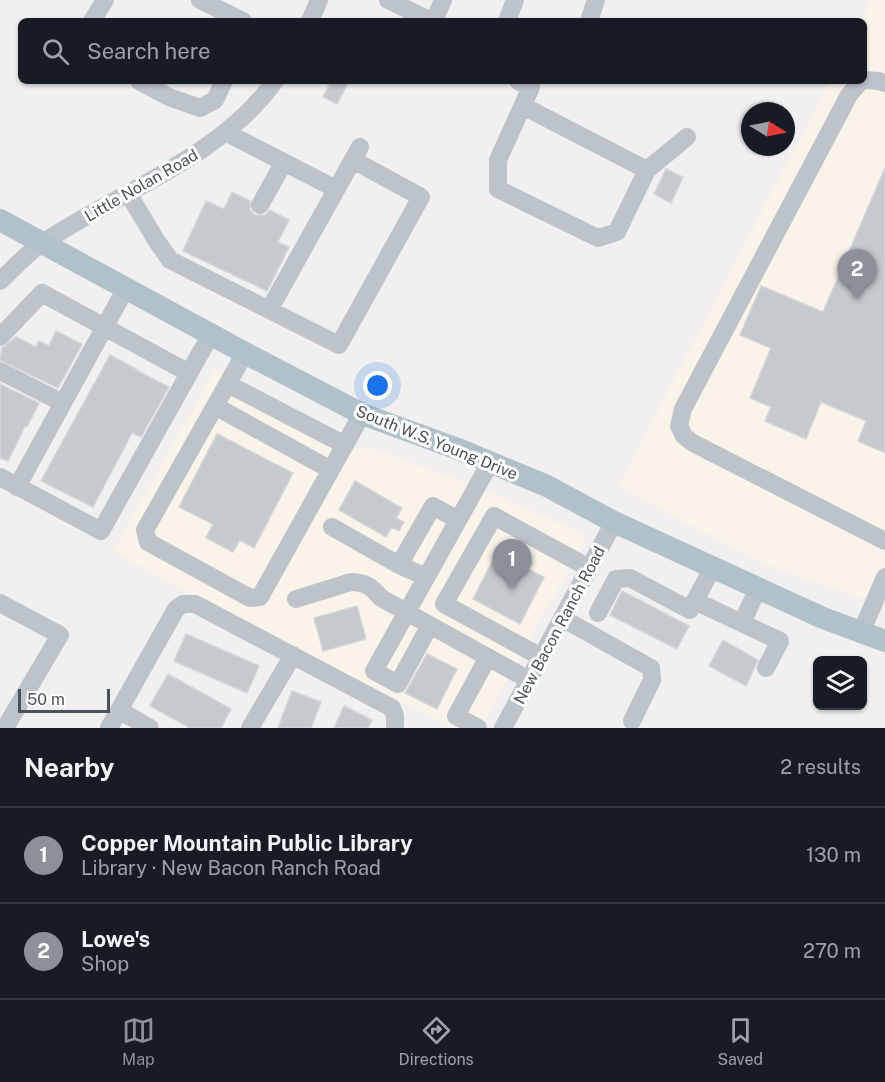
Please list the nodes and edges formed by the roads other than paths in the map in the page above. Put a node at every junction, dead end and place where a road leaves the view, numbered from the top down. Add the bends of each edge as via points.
1 (105, 0) edge
2 (200, 0) edge
3 (319, 0) edge
4 (388, 0) edge
5 (443, 0) edge
6 (515, 0) edge
7 (596, 0) edge
8 (94, 18) edge
9 (237, 18) edge
10 (311, 18) edge
11 (426, 18) edge
12 (434, 18) edge
13 (508, 18) edge
14 (590, 18) edge
15 (867, 80) edge
16 (885, 83) edge
17 (145, 84) edge
18 (223, 84) edge
19 (273, 84) edge
20 (530, 84) edge
21 (859, 84) edge
22 (523, 106) junction
23 (227, 133) junction
24 (687, 137) dead end
25 (284, 162) junction
26 (647, 170) junction
27 (336, 189) junction
28 (128, 193) junction
29 (260, 205) dead end
30 (0, 220) edge
31 (42, 243) junction
32 (0, 282) edge
33 (126, 288) junction
34 (269, 310) junction
35 (104, 327) junction
36 (211, 334) junction
37 (0, 337) edge
38 (245, 353) junction
39 (0, 371) edge
40 (189, 373) junction
41 (228, 384) junction
42 (63, 403) junction
43 (215, 406) junction
44 (362, 414) junction
45 (345, 445) junction
46 (490, 463) junction
47 (331, 470) junction
48 (0, 477) edge
49 (17, 487) junction
50 (458, 520) junction
51 (614, 522) junction
52 (332, 527) dead end
53 (885, 541) edge
54 (399, 565) junction
55 (713, 567) junction
56 (587, 571) junction
57 (426, 577) junction
58 (885, 577) edge
59 (612, 587) junction
60 (758, 588) junction
61 (296, 599) dead end
62 (695, 601) junction
63 (0, 603) edge
64 (407, 612) junction
65 (597, 613) dead end
66 (562, 618) junction
67 (742, 623) junction
68 (430, 625) junction
69 (861, 633) junction
70 (885, 641) edge
71 (293, 655) junction
72 (488, 657) junction
73 (541, 657) junction
74 (766, 668) dead end
75 (529, 680) junction
76 (119, 710) junction
77 (632, 721) dead end
78 (5, 728) edge
79 (109, 728) edge
80 (150, 728) edge
81 (250, 728) edge
82 (395, 728) edge
83 (478, 728) edge
84 (503, 728) edge

1 - 8 street
2 - 9 street
3 - 10 street
4 - 11 street
5 - 12 street
6 - 13 street
7 - 14 street
15 - 16 street
17 - 18 street via 200,108 215,100
19 - 23 street, Little Nolan Road
20 - 22 street
21 - 53 street via 843,105 683,409 679,426 693,443
22 - 26 street
22 - 26 street via 498,160 498,189 598,237 617,232
23 - 25 street
23 - 28 street, Little Nolan Road
24 - 26 street
25 - 27 street
25 - 29 street
27 - 34 street
27 - 34 street via 356,153 421,197 339,345
28 - 31 street, Little Nolan Road
28 - 34 street via 171,260
30 - 31 main road, South W.S. Young Drive
31 - 32 street, Little Nolan Road
31 - 33 main road, South W.S. Young Drive
33 - 35 street
33 - 36 main road, South W.S. Young Drive
35 - 37 street via 42,293
35 - 40 street
35 - 42 street
36 - 38 main road, South W.S. Young Drive
36 - 40 street
38 - 41 street
38 - 44 main road, South W.S. Young Drive
39 - 42 street
40 - 49 street via 101,531
41 - 43 street
41 - 45 street
42 - 49 street
43 - 47 street
43 - 47 street via 145,530 148,542 250,598 260,597
44 - 45 street
44 - 46 main road, South W.S. Young Drive
45 - 47 street
46 - 50 street
46 - 51 main road, South W.S. Young Drive via 547,486
48 - 49 street
50 - 54 street via 433,506
50 - 57 street
51 - 55 main road, South W.S. Young Drive
51 - 56 street, New Bacon Ranch Road
52 - 54 street
54 - 57 street
55 - 60 main road, South W.S. Young Drive
55 - 62 street
56 - 59 street
56 - 66 street, New Bacon Ranch Road
56 - 73 street via 494,516 444,604
57 - 64 street
58 - 69 street
59 - 62 street via 616,579 630,578 690,610
59 - 65 street
60 - 67 street
60 - 69 main road, South W.S. Young Drive
61 - 64 street via 360,582
62 - 67 street
63 - 78 street via 60,635
64 - 68 street
64 - 68 street via 374,671 398,684
66 - 73 street, New Bacon Ranch Road
66 - 77 street via 651,668 652,680
67 - 74 street via 780,641
68 - 72 street
69 - 70 main road, South W.S. Young Drive
71 - 76 street via 195,604 183,604 176,609
71 - 81 street
71 - 82 street via 392,708
72 - 75 street
72 - 83 street via 456,716
73 - 75 street, New Bacon Ranch Road
75 - 84 street, New Bacon Ranch Road
76 - 79 street
76 - 80 street

